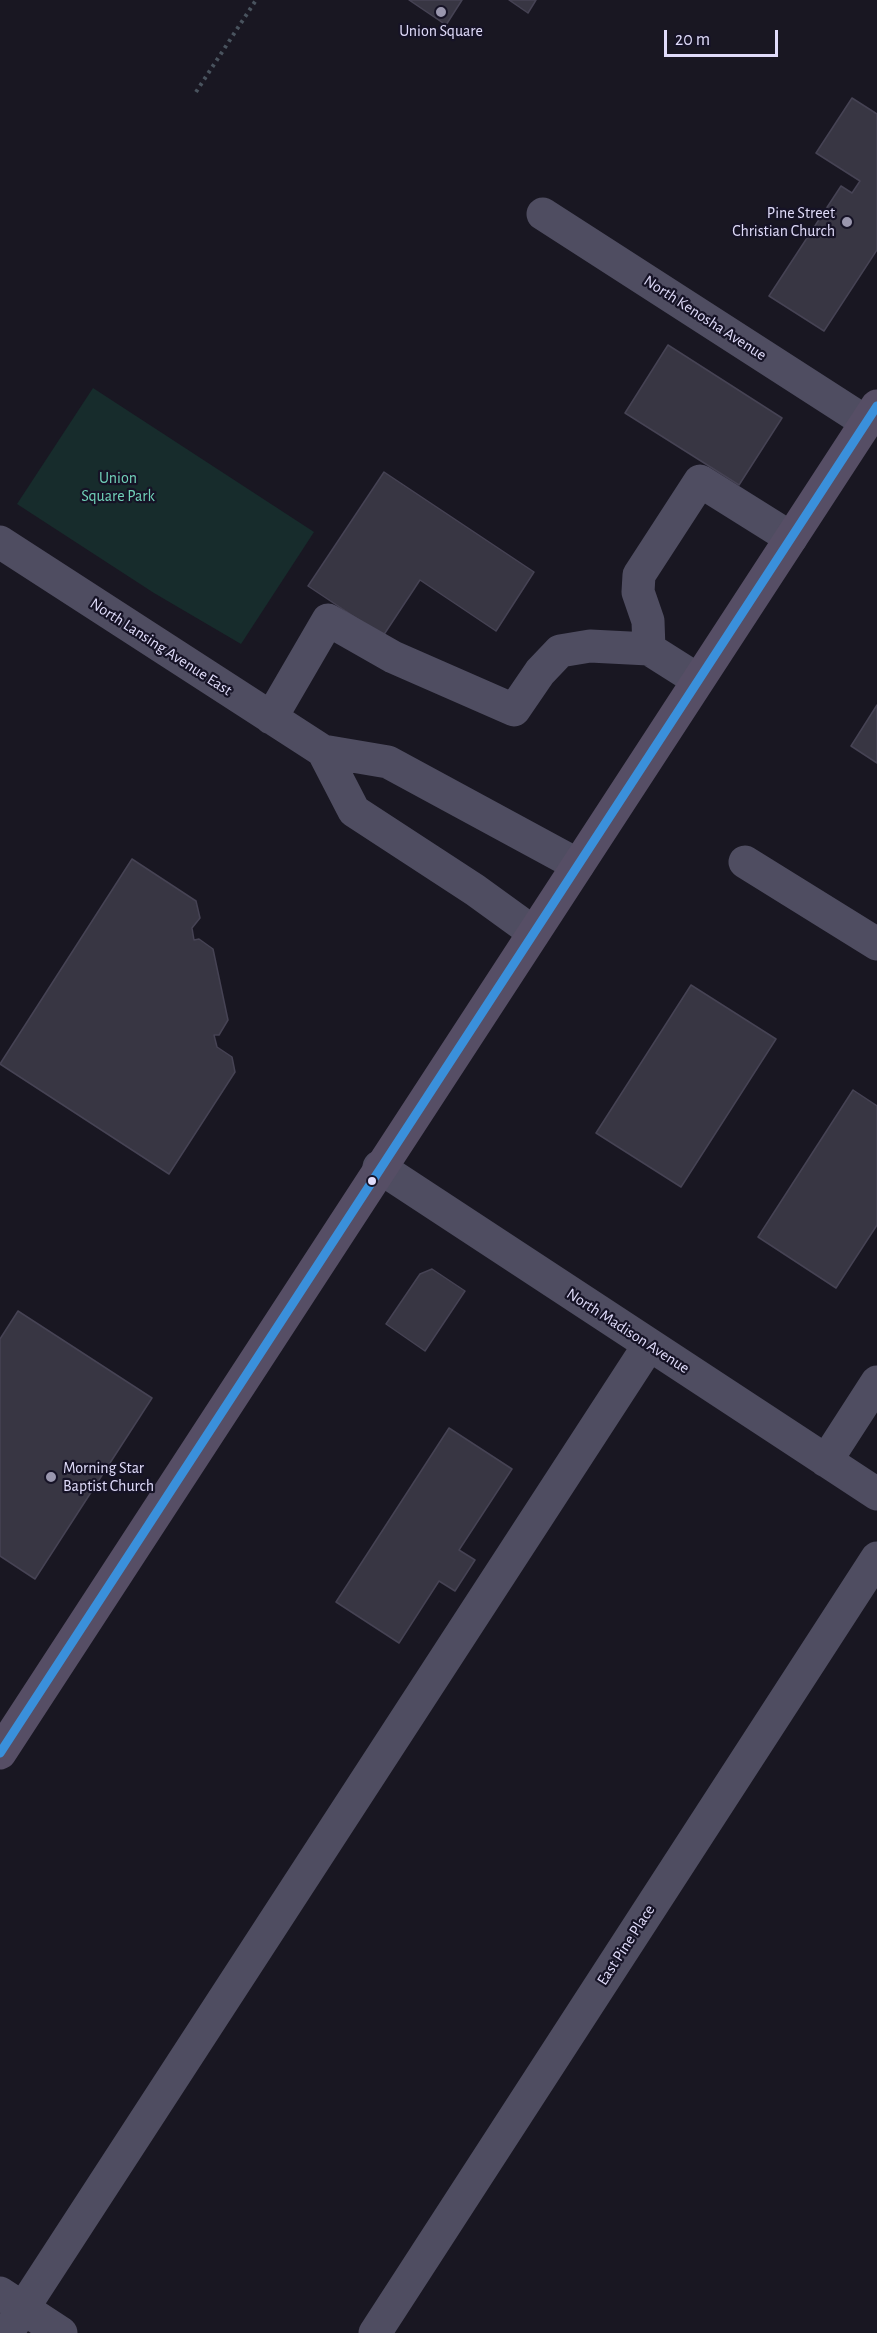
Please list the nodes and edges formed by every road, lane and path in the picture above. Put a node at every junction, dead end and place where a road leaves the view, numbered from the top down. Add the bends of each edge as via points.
1 (256, 0) edge
2 (196, 92) dead end
3 (543, 214) dead end
4 (872, 414) edge
5 (791, 538) junction
6 (0, 542) edge
7 (649, 650) junction
8 (698, 680) junction
9 (271, 718) junction
10 (323, 751) junction
11 (746, 862) dead end
12 (578, 865) junction
13 (533, 932) junction
14 (877, 944) edge
15 (379, 1167) junction
16 (649, 1345) junction
17 (877, 1382) edge
18 (826, 1461) junction
19 (877, 1494) edge
20 (877, 1558) edge
21 (0, 1753) edge
22 (10, 2311) edge
23 (61, 2333) edge
24 (375, 2333) edge

1 - 2 path
3 - 4 street, North Kenosha Avenue
4 - 5 main road
5 - 7 street via 700,481 639,575 638,592 648,621
5 - 8 main road
6 - 9 street, North Lansing Avenue East
7 - 8 street
7 - 9 street via 590,646 560,651 514,710 393,657 327,620
8 - 12 main road
9 - 10 street, North Lansing Avenue East
10 - 12 street, North Lansing Avenue East via 388,762
10 - 13 street via 354,811
11 - 14 street
12 - 13 main road
13 - 15 main road
15 - 16 street, North Madison Avenue
15 - 21 main road
16 - 18 street, North Madison Avenue
16 - 22 street
17 - 18 street
18 - 19 street, North Madison Avenue
20 - 24 street, East Pine Place
22 - 23 street

